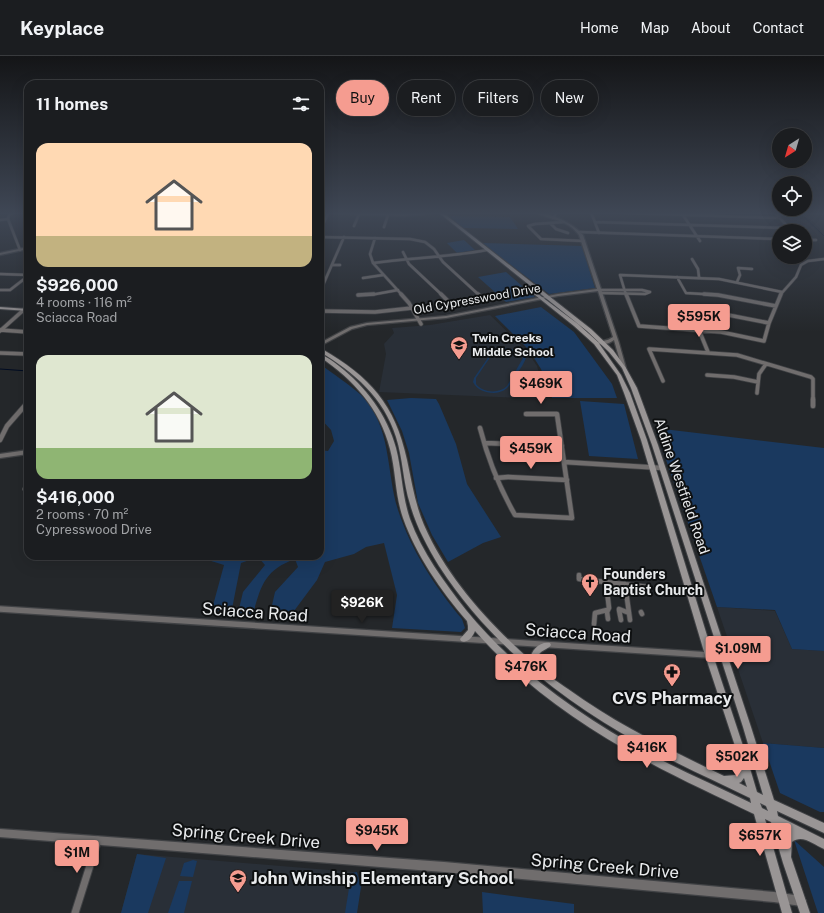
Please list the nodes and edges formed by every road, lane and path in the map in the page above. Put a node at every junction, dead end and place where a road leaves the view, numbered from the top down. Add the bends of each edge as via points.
1 (10, 252) edge
2 (338, 252) edge
3 (371, 252) edge
4 (403, 252) dead end
5 (435, 252) edge
6 (478, 252) edge
7 (486, 252) edge
8 (588, 252) edge
9 (0, 254) edge
10 (437, 256) junction
11 (405, 258) junction
12 (692, 259) dead end
13 (824, 259) edge
14 (373, 263) junction
15 (501, 264) junction
16 (332, 265) junction
17 (340, 266) dead end
18 (752, 269) dead end
19 (0, 274) edge
20 (24, 275) edge
21 (383, 275) junction
22 (522, 277) junction
23 (677, 277) junction
24 (699, 277) junction
25 (24, 278) edge
26 (363, 278) dead end
27 (517, 278) junction
28 (738, 282) junction
29 (324, 283) edge
30 (0, 290) edge
31 (398, 290) junction
32 (600, 291) junction
33 (625, 291) junction
34 (782, 292) junction
35 (358, 295) dead end
36 (546, 299) junction
37 (776, 306) junction
38 (0, 308) edge
39 (412, 308) junction
40 (24, 310) edge
41 (24, 310) edge
42 (675, 310) dead end
43 (324, 311) edge
44 (0, 312) edge
45 (24, 312) edge
46 (420, 322) junction
47 (769, 323) junction
48 (582, 324) junction
49 (576, 325) junction
50 (699, 330) junction
51 (0, 331) edge
52 (24, 332) edge
53 (615, 338) junction
54 (324, 343) edge
55 (603, 343) junction
56 (596, 344) junction
57 (324, 352) edge
58 (708, 352) junction
59 (0, 353) edge
60 (24, 354) edge
61 (324, 358) edge
62 (766, 364) junction
63 (624, 368) junction
64 (355, 372) junction
65 (707, 374) dead end
66 (347, 375) junction
67 (663, 381) dead end
68 (758, 382) junction
69 (757, 393) dead end
70 (631, 405) junction
71 (640, 406) junction
72 (813, 406) dead end
73 (24, 407) edge
74 (385, 408) junction
75 (376, 410) junction
76 (526, 414) dead end
77 (480, 428) dead end
78 (0, 440) edge
79 (485, 443) junction
80 (562, 446) junction
81 (24, 453) edge
82 (394, 454) junction
83 (403, 454) junction
84 (0, 456) edge
85 (564, 462) junction
86 (652, 467) junction
87 (662, 468) junction
88 (496, 478) junction
89 (567, 480) junction
90 (416, 512) junction
91 (405, 513) junction
92 (683, 570) junction
93 (696, 571) junction
94 (579, 575) dead end
95 (451, 577) junction
96 (439, 579) junction
97 (606, 582) junction
98 (626, 584) junction
99 (649, 587) dead end
100 (0, 609) edge
101 (607, 610) junction
102 (629, 612) junction
103 (468, 616) junction
104 (608, 619) dead end
105 (621, 620) dead end
106 (630, 620) dead end
107 (594, 624) dead end
108 (464, 639) junction
109 (489, 641) junction
110 (506, 642) junction
111 (547, 645) junction
112 (709, 655) junction
113 (724, 656) junction
114 (538, 671) junction
115 (611, 722) junction
116 (605, 733) junction
117 (742, 755) junction
118 (722, 779) junction
119 (753, 794) junction
120 (770, 802) junction
121 (758, 811) junction
122 (775, 819) junction
123 (824, 828) edge
124 (0, 833) edge
125 (807, 835) junction
126 (98, 840) junction
127 (824, 844) edge
128 (788, 863) junction
129 (782, 898) junction
130 (801, 901) junction
131 (74, 913) edge
132 (787, 913) edge
133 (805, 913) edge

1 - 9 street
2 - 16 street
3 - 14 street
4 - 11 street
5 - 10 street
6 - 10 street
7 - 15 main road, Aldine Westfield Road
8 - 32 street
10 - 11 street
10 - 11 street via 483,299 451,304
11 - 14 street
12 - 24 street
13 - 34 street via 810,260 802,264 796,277
14 - 21 street
15 - 22 main road, Aldine Westfield Road
15 - 27 main road, Aldine Westfield Road
16 - 17 street
16 - 29 street
18 - 28 street via 738,268
19 - 20 street
21 - 26 street
21 - 31 street
22 - 27 main road
22 - 36 main road, Aldine Westfield Road
23 - 24 street
23 - 33 street via 620,274
23 - 37 street via 686,293 718,295
24 - 28 street
25 - 30 street via 10,290
27 - 36 main road, Aldine Westfield Road
28 - 34 street
31 - 35 street
31 - 39 street
32 - 33 street
32 - 36 street, Old Cypresswood Drive
32 - 53 street
33 - 33 street via 645,294 650,292 645,291
33 - 50 street via 639,326
34 - 37 street
36 - 46 street, Old Cypresswood Drive
36 - 48 main road, Aldine Westfield Road
36 - 49 main road, Aldine Westfield Road
37 - 47 street
38 - 40 main road
39 - 43 street via 375,312
39 - 46 street
41 - 44 main road
42 - 47 street via 718,313
45 - 51 street
46 - 54 street, Old Cypresswood Drive via 362,329
47 - 50 street via 764,341 735,334
48 - 49 main road
48 - 55 main road, Aldine Westfield Road
49 - 56 main road, Aldine Westfield Road
50 - 58 street
51 - 52 street
53 - 55 street
53 - 63 street
55 - 56 street
55 - 63 main road, Aldine Westfield Road
56 - 70 main road, Aldine Westfield Road via 619,375
57 - 64 main road
58 - 62 street via 737,355
58 - 67 street via 649,349
59 - 60 street
61 - 66 main road
62 - 68 street via 759,374
62 - 72 street via 811,377
63 - 71 main road, Aldine Westfield Road
64 - 66 main road
64 - 74 main road via 372,389
65 - 68 street
66 - 75 main road
68 - 69 street
70 - 71 main road
70 - 86 main road, Aldine Westfield Road
71 - 87 main road, Aldine Westfield Road
73 - 78 street
74 - 75 main road
74 - 83 main road via 394,423
75 - 82 main road via 389,436
76 - 80 street via 557,414
77 - 79 street
79 - 80 street
79 - 88 street
80 - 85 street
81 - 84 street
82 - 83 main road
82 - 91 main road
83 - 90 main road
85 - 86 street
85 - 89 street
86 - 87 street
86 - 92 main road, Aldine Westfield Road
87 - 93 main road, Aldine Westfield Road
88 - 89 street
88 - 89 street via 515,515 572,518
90 - 91 main road
90 - 95 main road via 426,536
91 - 96 main road via 416,540
92 - 93 main road
92 - 112 main road, Aldine Westfield Road
93 - 113 main road, Aldine Westfield Road
94 - 97 street via 579,579
95 - 96 main road
95 - 110 main road
96 - 103 main road
97 - 98 street
97 - 101 street via 609,608
98 - 99 street
98 - 102 street
100 - 108 street, Sciacca Road
101 - 104 street
101 - 107 street via 595,613
102 - 105 street via 619,610
102 - 106 street
103 - 108 main road via 473,626 470,635
103 - 109 main road
108 - 109 street, Sciacca Road
109 - 110 street, Sciacca Road
109 - 116 main road via 553,696
110 - 111 street, Sciacca Road
110 - 114 main road
111 - 112 street, Sciacca Road
111 - 114 main road via 539,648 534,654
112 - 113 street, Sciacca Road
112 - 117 main road, Aldine Westfield Road
113 - 120 main road, Aldine Westfield Road
114 - 115 main road
115 - 116 main road
115 - 118 main road via 649,744
116 - 121 main road via 660,764
117 - 118 main road via 742,773 738,779
117 - 119 main road, Aldine Westfield Road
118 - 119 main road
119 - 120 main road
119 - 121 main road, Aldine Westfield Road
120 - 122 main road, Aldine Westfield Road
120 - 123 main road
121 - 122 main road
121 - 129 main road, Aldine Westfield Road
122 - 125 main road
122 - 128 main road, Aldine Westfield Road
124 - 126 street, Spring Creek Drive
125 - 127 main road
125 - 128 main road via 796,834 787,840
126 - 129 street, Spring Creek Drive via 444,867
126 - 131 street
128 - 130 main road, Aldine Westfield Road
129 - 130 street, Spring Creek Drive
129 - 132 main road, Aldine Westfield Road
130 - 133 main road, Aldine Westfield Road

